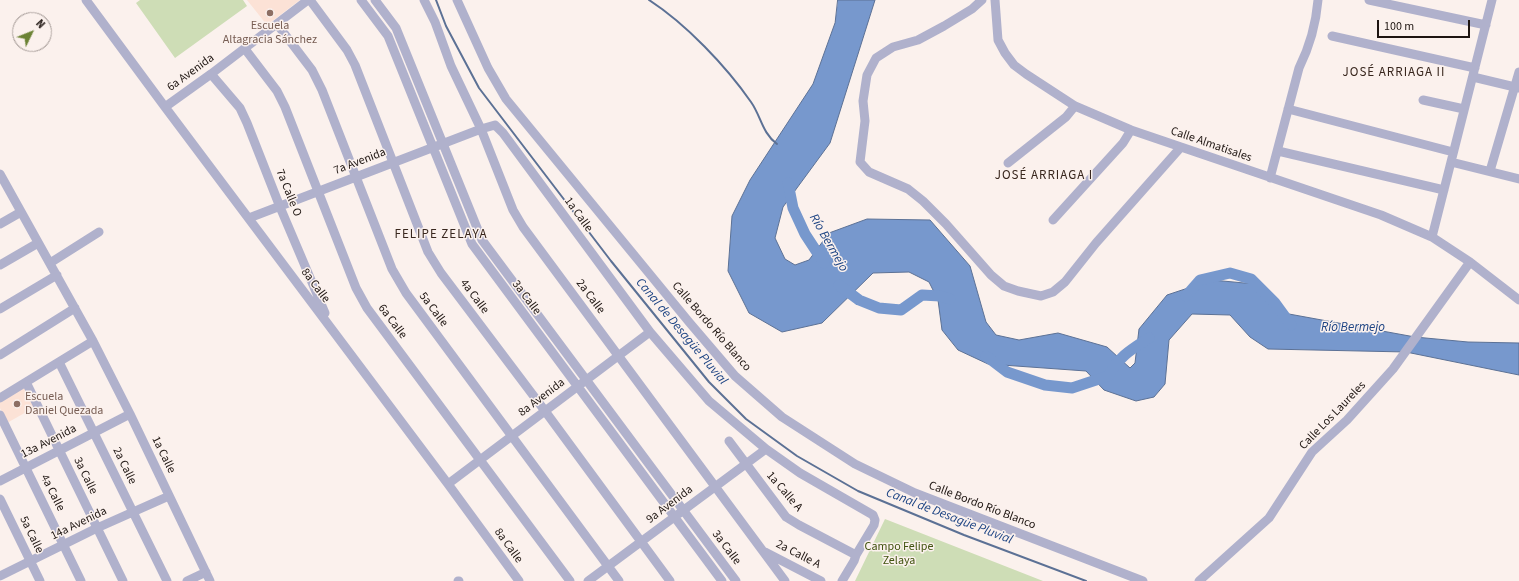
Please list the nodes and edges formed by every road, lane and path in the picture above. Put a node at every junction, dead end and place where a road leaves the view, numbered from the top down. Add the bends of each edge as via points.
1 (309, 0) edge
2 (361, 0) edge
3 (375, 0) edge
4 (424, 0) edge
5 (457, 0) edge
6 (982, 0) edge
7 (995, 0) edge
8 (1318, 0) edge
9 (1369, 0) edge
10 (1492, 0) edge
11 (92, 2) edge
12 (277, 24) junction
13 (1486, 25) junction
14 (1332, 36) dead end
15 (245, 49) junction
16 (1474, 72) junction
17 (1519, 72) edge
18 (212, 74) junction
19 (1517, 88) edge
20 (1423, 100) dead end
21 (1075, 106) junction
22 (165, 107) junction
23 (1288, 109) junction
24 (1464, 109) junction
25 (481, 129) junction
26 (1131, 130) junction
27 (443, 144) junction
28 (1181, 147) junction
29 (433, 148) junction
30 (1278, 152) junction
31 (1454, 152) junction
32 (394, 162) junction
33 (1451, 162) junction
34 (1008, 163) dead end
35 (1490, 172) junction
36 (356, 176) junction
37 (1270, 178) junction
38 (1, 179) edge
39 (1519, 179) edge
40 (1444, 190) junction
41 (319, 191) junction
42 (280, 207) junction
43 (21, 212) junction
44 (249, 218) junction
45 (1053, 220) dead end
46 (0, 224) edge
47 (99, 232) dead end
48 (1432, 237) junction
49 (38, 242) junction
50 (1470, 262) junction
51 (50, 263) junction
52 (0, 265) edge
53 (57, 275) junction
54 (1519, 300) edge
55 (74, 308) junction
56 (0, 310) edge
57 (330, 327) junction
58 (650, 332) junction
59 (93, 341) junction
60 (0, 355) edge
61 (618, 355) junction
62 (59, 362) junction
63 (586, 380) junction
64 (26, 382) junction
65 (577, 387) junction
66 (0, 398) edge
67 (545, 411) junction
68 (130, 414) junction
69 (0, 415) edge
70 (94, 433) junction
71 (512, 436) junction
72 (729, 441) dead end
73 (766, 449) junction
74 (59, 450) junction
75 (480, 459) junction
76 (745, 463) junction
77 (26, 468) junction
78 (0, 481) edge
79 (448, 484) junction
80 (715, 486) junction
81 (169, 496) junction
82 (0, 499) edge
83 (683, 510) junction
84 (133, 512) junction
85 (674, 517) junction
86 (97, 528) junction
87 (642, 542) junction
88 (64, 544) junction
89 (763, 551) junction
90 (856, 555) junction
91 (30, 561) junction
92 (608, 566) junction
93 (206, 572) junction
94 (0, 576) edge
95 (40, 581) edge
96 (81, 581) edge
97 (123, 581) edge
98 (167, 581) edge
99 (186, 581) edge
100 (210, 581) edge
101 (519, 581) edge
102 (570, 581) edge
103 (588, 581) edge
104 (619, 581) edge
105 (670, 581) edge
106 (722, 581) edge
107 (736, 581) edge
108 (785, 581) edge
109 (821, 581) edge
110 (842, 581) edge
111 (1142, 581) edge
112 (1199, 581) edge

1 - 12 street, 6a Avenida
1 - 32 street, 4a Calle via 347,50
2 - 29 street, 3a Calle via 388,36
3 - 27 street, 3a Calle via 396,28
4 - 25 street, 2a Calle
5 - 111 street, Calle Bordo Río Blanco via 488,68 506,99 735,376 782,417 855,464 915,493
6 - 28 street via 944,26 918,40 893,47 876,58 867,75 863,101 864,132 860,162 869,172 908,189 923,201 1004,286 1041,296 1053,292 1065,282
7 - 21 street, Calle Almatisales via 998,40 1014,65
8 - 23 street via 1313,33 1299,68
9 - 13 street
10 - 13 street
11 - 22 street, 8a Calle
12 - 15 street, 6a Avenida
12 - 36 street, 5a Calle via 312,70
13 - 16 street
14 - 16 street
15 - 18 street, 6a Avenida
15 - 41 street, 6a Calle via 277,91
16 - 19 street
16 - 24 street
17 - 19 street
18 - 22 street, 6a Avenida
18 - 42 street, 7a Calle O via 240,108 248,123
19 - 35 street
20 - 24 street
21 - 26 street, Calle Almatisales
21 - 34 street
22 - 44 street, 8a Calle
23 - 30 street
23 - 31 street
24 - 31 street
25 - 27 street, 7a Avenida
25 - 58 street, 1a Calle via 495,125 503,133
25 - 61 street, 2a Calle via 513,210 523,227
26 - 28 street, Calle Almatisales
26 - 45 street via 1123,143
27 - 29 street, 7a Avenida
27 - 63 street, 3a Calle via 482,240
28 - 37 street, Calle Almatisales
29 - 32 street, 7a Avenida
29 - 65 street, 3a Calle via 472,244
30 - 37 street
30 - 40 street
31 - 33 street
32 - 36 street, 7a Avenida
32 - 67 street, 4a Calle via 428,252 440,273
33 - 35 street
33 - 40 street
35 - 39 street
36 - 41 street, 7a Avenida
36 - 71 street, 5a Calle via 392,269 406,293
37 - 48 street, Calle Almatisales via 1381,215
38 - 43 street
40 - 48 street
41 - 42 street, 7a Avenida
41 - 75 street, 6a Calle via 356,288 367,308
42 - 44 street, 7a Avenida
42 - 57 street, 7a Calle O
43 - 46 street
43 - 49 street
44 - 57 street, 8a Calle
47 - 51 street
48 - 50 street, Calle Almatisales
49 - 51 street
49 - 52 street
50 - 54 street
50 - 112 street, Calle Los Laureles via 1393,369 1347,420 1312,452 1269,518
51 - 53 street
53 - 55 street
53 - 56 street
55 - 59 street
55 - 60 street
57 - 79 street, 8a Calle
58 - 61 street, 8a Avenida
58 - 73 street via 709,401
59 - 62 street
59 - 68 street, 1a Calle
61 - 63 street, 8a Avenida
61 - 80 street, 2a Calle
62 - 64 street
62 - 70 street, 2a Calle
63 - 65 street, 8a Avenida
63 - 83 street, 3a Calle
64 - 66 street
64 - 74 street, 3a Calle
65 - 67 street, 8a Avenida
65 - 85 street, 3a Calle
67 - 71 street, 8a Avenida
67 - 87 street, 4a Calle
68 - 70 street, 13a Avenida
68 - 81 street, 1a Calle
69 - 77 street, 4a Calle
70 - 74 street, 13a Avenida
70 - 84 street, 2a Calle
71 - 75 street, 8a Avenida
71 - 92 street, 5a Calle
72 - 76 street, 1a Calle A
73 - 76 street, 9a Avenida
73 - 90 street via 800,473 873,515 874,525
74 - 77 street, 13a Avenida
74 - 86 street, 3a Calle
75 - 79 street, 8a Avenida
75 - 102 street, 6a Calle
76 - 80 street, 9a Avenida
76 - 90 street, 1a Calle A via 786,517
77 - 78 street, 13a Avenida
77 - 88 street, 4a Calle
79 - 101 street, 8a Calle
80 - 83 street, 9a Avenida
80 - 89 street, 2a Calle
81 - 84 street, 14a Avenida
81 - 93 street, 1a Calle
82 - 91 street, 5a Calle
83 - 85 street, 9a Avenida
83 - 107 street, 3a Calle
84 - 86 street, 14a Avenida
84 - 98 street, 2a Calle
85 - 87 street, 9a Avenida
85 - 106 street, 3a Calle
86 - 88 street, 14a Avenida
86 - 97 street, 3a Calle
87 - 92 street, 9a Avenida
87 - 105 street, 4a Calle
88 - 91 street, 14a Avenida
88 - 96 street, 4a Calle
89 - 108 street, 2a Calle
89 - 109 street, 2a Calle A
90 - 110 street
91 - 94 street, 14a Avenida
91 - 95 street, 5a Calle
92 - 103 street, 9a Avenida
92 - 104 street, 5a Calle
93 - 99 street
93 - 100 street, 1a Calle

